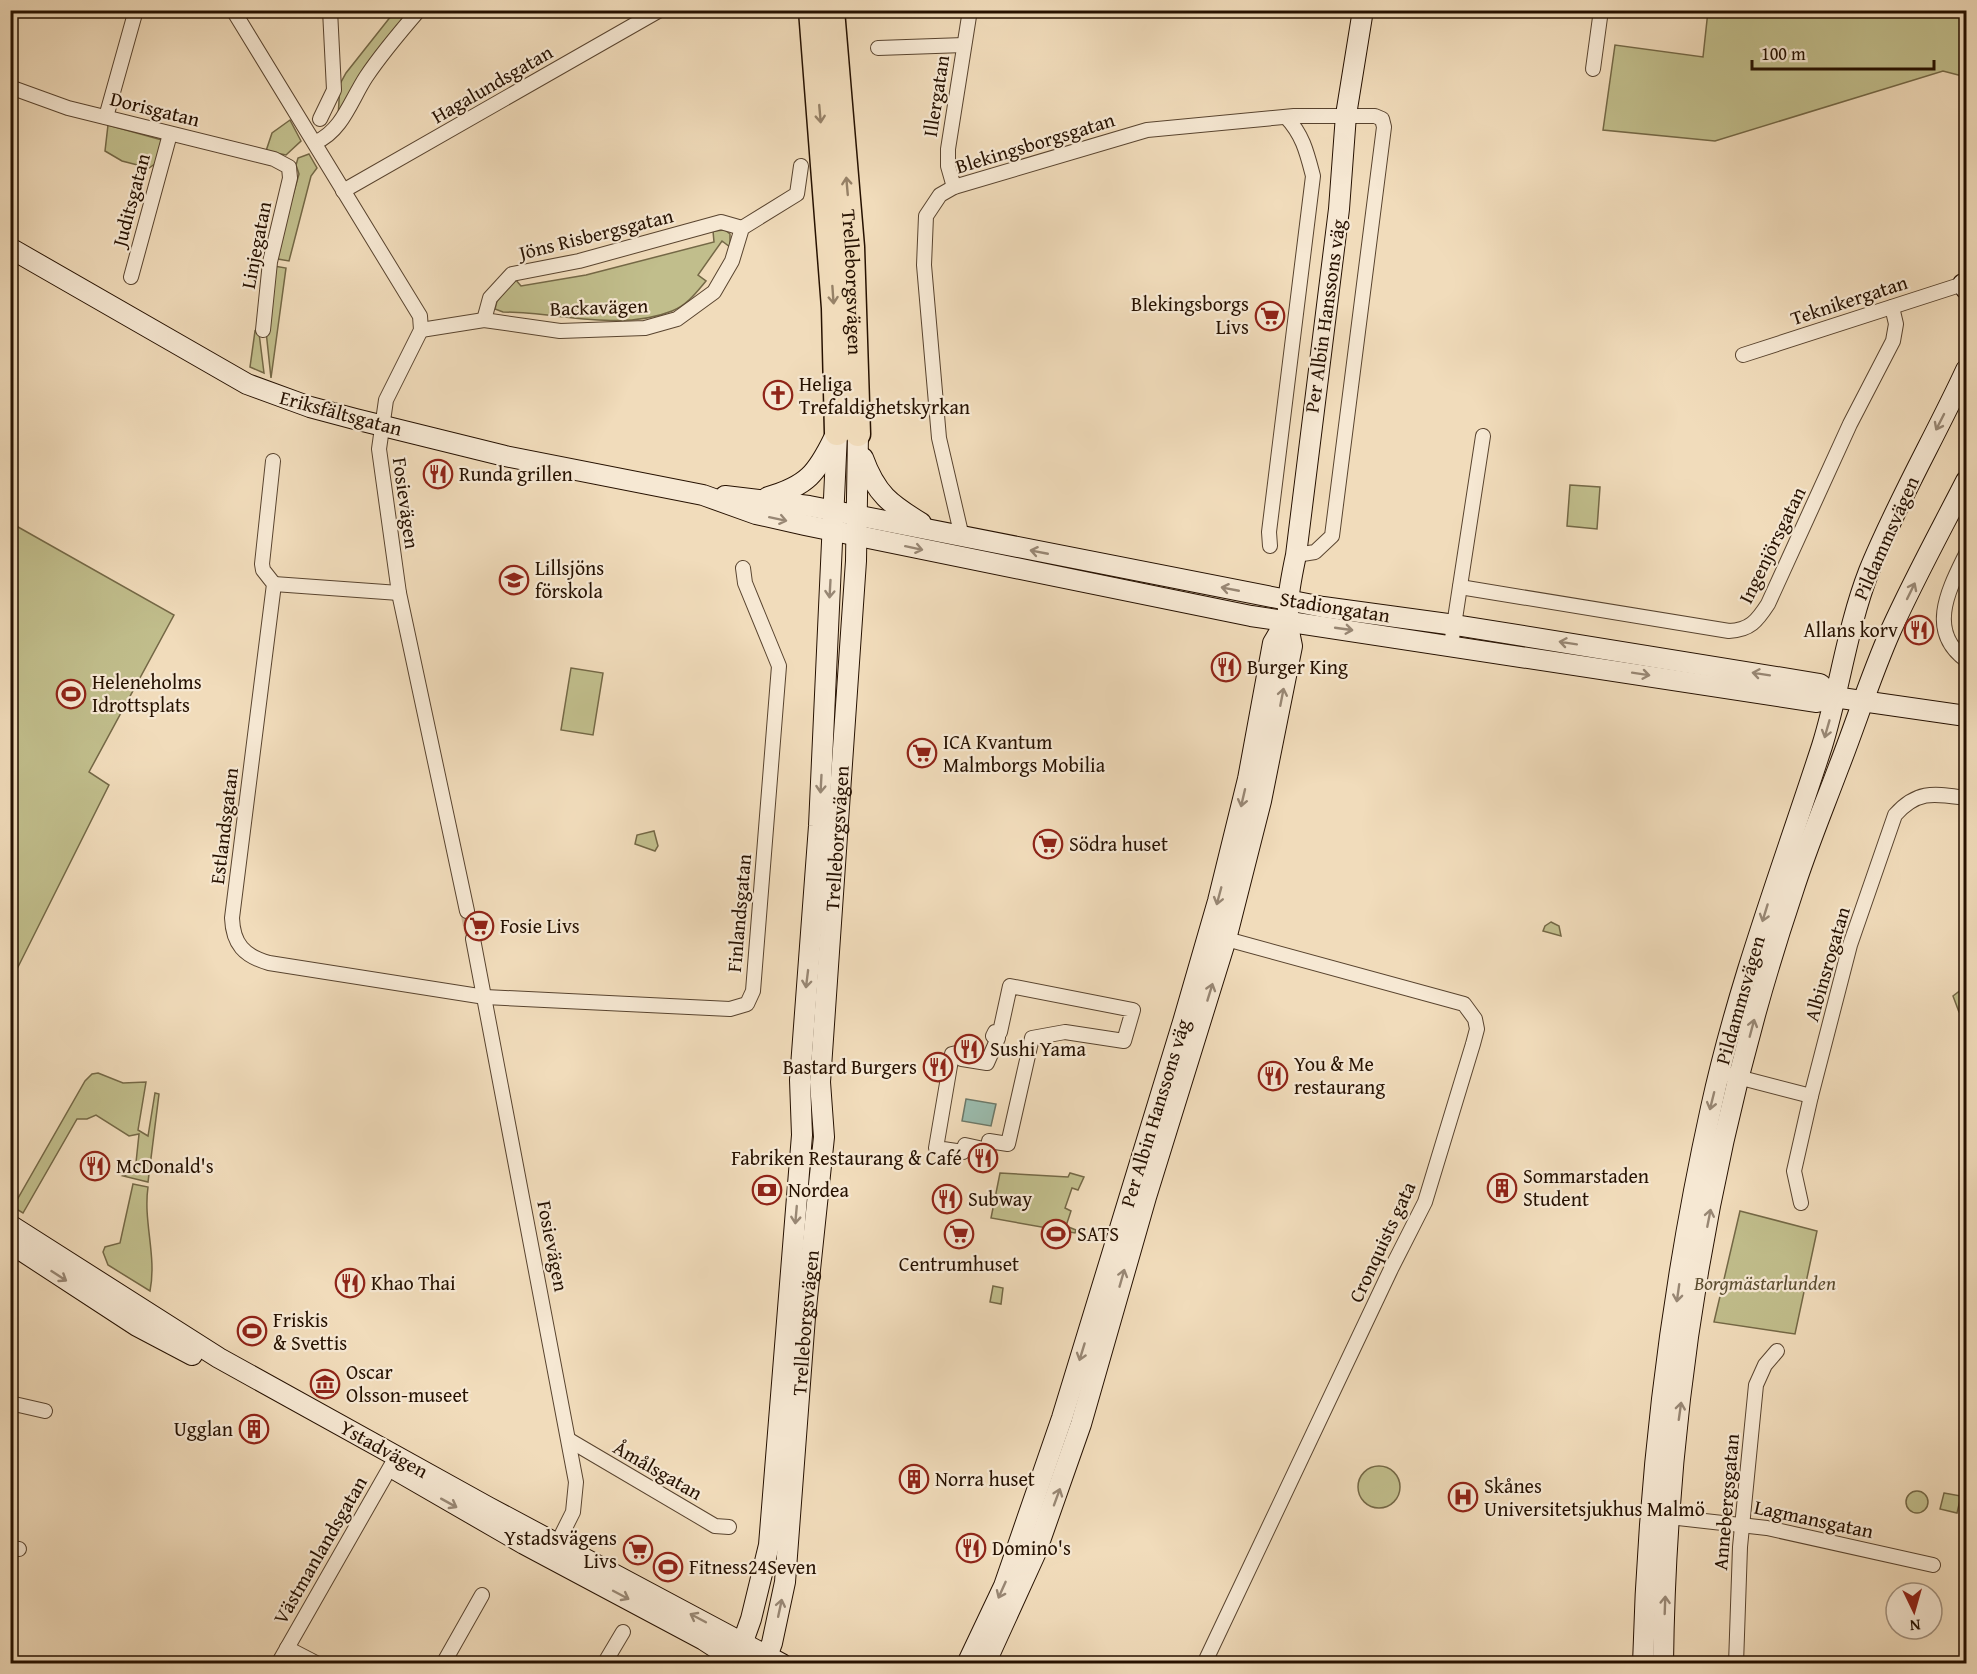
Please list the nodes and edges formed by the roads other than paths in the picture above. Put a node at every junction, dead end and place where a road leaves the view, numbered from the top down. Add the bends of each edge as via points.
1 (136, 10) edge
2 (233, 10) edge
3 (330, 10) edge
4 (419, 10) edge
5 (660, 10) edge
6 (811, 10) edge
7 (832, 10) edge
8 (970, 10) edge
9 (1362, 10) edge
10 (1601, 10) edge
11 (638, 16) edge
12 (964, 45) junction
13 (878, 48) dead end
14 (1593, 69) dead end
15 (11, 88) edge
16 (1346, 115) junction
17 (106, 117) junction
18 (1286, 117) junction
19 (320, 118) dead end
20 (170, 134) junction
21 (316, 142) junction
22 (801, 166) dead end
23 (290, 167) joint
24 (954, 187) junction
25 (343, 191) junction
26 (742, 228) junction
27 (10, 248) edge
28 (131, 277) dead end
29 (1965, 285) edge
30 (1892, 307) junction
31 (484, 320) junction
32 (263, 330) dead end
33 (421, 330) junction
34 (1743, 355) dead end
35 (1966, 370) edge
36 (381, 424) junction
37 (1483, 436) dead end
38 (851, 437) junction
39 (273, 461) dead end
40 (1966, 481) edge
41 (703, 495) junction
42 (762, 499) junction
43 (834, 511) junction
44 (858, 516) junction
45 (833, 531) junction
46 (934, 531) junction
47 (857, 536) junction
48 (962, 537) junction
49 (1270, 546) dead end
50 (1966, 554) edge
51 (1296, 555) junction
52 (743, 568) dead end
53 (274, 585) junction
54 (1460, 587) junction
55 (399, 593) junction
56 (1288, 600) junction
57 (1286, 621) junction
58 (1455, 625) junction
59 (1451, 645) junction
60 (1844, 651) junction
61 (1966, 660) edge
62 (1804, 681) junction
63 (1834, 697) junction
64 (1863, 702) junction
65 (1966, 716) edge
66 (1966, 798) edge
67 (468, 911) tunnel mouth
68 (1217, 936) junction
69 (474, 939) tunnel mouth
70 (485, 997) junction
71 (1133, 1010) joint
72 (1720, 1072) junction
73 (1739, 1077) junction
74 (1810, 1096) junction
75 (1801, 1203) dead end
76 (10, 1225) edge
77 (10, 1243) edge
78 (1777, 1352) dead end
79 (10, 1403) edge
80 (45, 1411) dead end
81 (569, 1440) junction
82 (394, 1462) junction
83 (1649, 1516) junction
84 (1669, 1517) junction
85 (1743, 1524) junction
86 (729, 1527) dead end
87 (554, 1551) junction
88 (1933, 1565) dead end
89 (482, 1595) dead end
90 (623, 1632) dead end
91 (287, 1648) junction
92 (739, 1658) edge
93 (771, 1661) edge
94 (278, 1664) edge
95 (318, 1664) edge
96 (444, 1664) edge
97 (604, 1664) edge
98 (967, 1664) edge
99 (985, 1664) edge
100 (1204, 1664) edge
101 (1643, 1664) edge
102 (1663, 1664) edge
103 (1736, 1664) edge

1 - 17 street
2 - 21 street
3 - 19 street via 334,90
4 - 21 street via 366,76 336,128
5 - 11 street, Hagalundsgatan
6 -> 38 highway, Trelleborgsvägen via 834,308
38 -> 7 highway, Trelleborgsvägen via 852,247
8 - 12 street, Illergatan
9 - 16 main road, Per Albin Hanssons väg
10 - 14 street
11 - 25 street, Hagalundsgatan
12 - 13 street
12 - 24 street, Illergatan via 948,149
15 - 17 street, Dorisgatan
16 - 18 street, Blekingsborgsgatan
16 - 51 main road, Per Albin Hanssons väg via 1339,209
16 - 51 street, Blekingsborgsgatan via 1375,116 1382,119 1384,127 1332,536 1315,552
17 - 20 street, Dorisgatan
18 - 24 street, Blekingsborgsgatan via 1147,130
18 - 49 street via 1305,144 1313,176
20 - 23 street, Dorisgatan via 274,159
20 - 28 street, Juditsgatan
21 - 25 street
22 - 26 street via 797,194
23 - 32 street, Linjegatan via 270,262
24 - 48 street, Blekingsborgsgatan via 940,195 926,216 924,265 939,438
25 - 33 street via 420,316
26 - 31 street, Jöns Risbergsgatan via 721,222 579,261 512,274 490,298
26 - 31 street, Backavägen via 732,261 714,292 677,320 645,328 560,331
27 - 36 main road, Eriksfältsgatan via 247,384 310,407
29 - 30 street, Teknikergatan
30 - 34 street, Teknikergatan
30 - 54 street, Ingenjörsgatan via 1896,324 1893,341 1850,424 1768,604 1753,625 1729,631
31 - 33 street, Backavägen
33 - 36 street, Fosievägen via 386,400
35 -> 60 main road, Pildammsvägen via 1881,541
36 - 41 main road, Eriksfältsgatan via 505,456
36 - 55 street, Fosievägen via 379,449
37 - 54 street
38 - 42 main road via 797,487
38 - 43 main road, Trelleborgsvägen
38 - 44 main road, Trelleborgsvägen
38 - 46 main road via 882,495
39 - 53 street via 262,564
64 -> 40 main road, Pildammsvägen via 1891,632
41 - 42 main road, Eriksfältsgatan
41 -> 45 main road, Eriksfältsgatan via 756,514
42 - 43 main road, Eriksfältsgatan
43 - 44 main road, Stadiongatan
43 - 45 main road, Trelleborgsvägen
44 - 46 main road, Stadiongatan
44 - 47 main road, Trelleborgsvägen
45 - 47 main road, Stadiongatan
45 -> 92 main road, Trelleborgsvägen via 814,912 800,1080 802,1135 769,1545
46 - 48 main road, Stadiongatan
47 -> 57 main road, Stadiongatan
93 -> 47 main road, Trelleborgsvägen via 785,1582 805,1317 824,1137 820,1082
56 -> 48 main road, Stadiongatan
50 - 61 street via 1950,587 1943,615 1947,639
51 - 56 main road, Per Albin Hanssons väg
52 - 70 street, Finlandsgatan via 745,583 778,666 751,998 747,1004 730,1009
53 - 55 street
53 - 70 street, Estlandsgatan via 231,918 235,939 245,953 269,963
54 - 58 street
55 - 67 street, Fosievägen
56 - 57 main road, Per Albin Hanssons väg
56 - 58 main road, Stadiongatan
57 -> 59 main road, Stadiongatan
57 - 68 main road, Per Albin Hanssons väg via 1292,646 1261,801
58 - 59 street
62 -> 58 main road, Stadiongatan
59 -> 63 main road, Stadiongatan via 1817,702
60 - 62 main road via 1825,672
60 - 63 main road, Pildammsvägen
62 - 63 main road, Stadiongatan via 1820,684
63 - 64 main road, Stadiongatan
63 -> 72 main road, Pildammsvägen via 1819,755 1767,905
64 - 65 main road, Stadiongatan
73 -> 64 main road, Pildammsvägen via 1792,891
66 - 74 street, Albinsrogatan via 1921,796 1911,799 1895,815 1850,945
68 -> 98 main road, Per Albin Hanssons väg via 1062,1418 1004,1586
99 -> 68 main road, Per Albin Hanssons väg via 1023,1583 1062,1484
68 - 100 street, Cronquists gata via 1464,1004 1472,1012 1477,1029 1451,1121 1412,1230
69 - 70 street, Fosievägen
70 - 81 street, Fosievägen
71 - 71 street via 1124,1041 1065,1032 1032,1038 1008,1144 989,1141 988,1150 965,1145 963,1152 936,1148 952,1054 961,1052 962,1059 987,1063 998,1038 993,1036 1000,1032 1010,986
72 - 73 street
72 -> 83 main road, Pildammsvägen via 1687,1229
73 - 74 street
84 -> 73 main road, Pildammsvägen via 1694,1299
74 - 75 street, Albinsrogatan via 1794,1171
76 - 82 main road, Ystadvägen via 219,1358
77 -> 82 main road, Ystadvägen via 137,1326
78 - 85 street, Annebergsgatan via 1756,1385
79 - 80 street
81 - 86 street, Åmålsgatan via 715,1526
81 - 87 street, Fosievägen via 576,1496 573,1512
82 - 87 main road, Ystadvägen
82 - 91 street, Västmanlandsgatan
83 - 84 street, Lagmansgatan
83 - 101 main road, Pildammsvägen
84 - 85 street, Lagmansgatan
102 -> 84 main road, Pildammsvägen
85 - 88 street, Lagmansgatan
85 - 103 street, Annebergsgatan
87 - 92 main road, Ystadvägen
89 - 96 street
90 - 97 street
91 - 94 street, Västmanlandsgatan
91 - 95 street
92 - 93 main road, Ystadvägen

